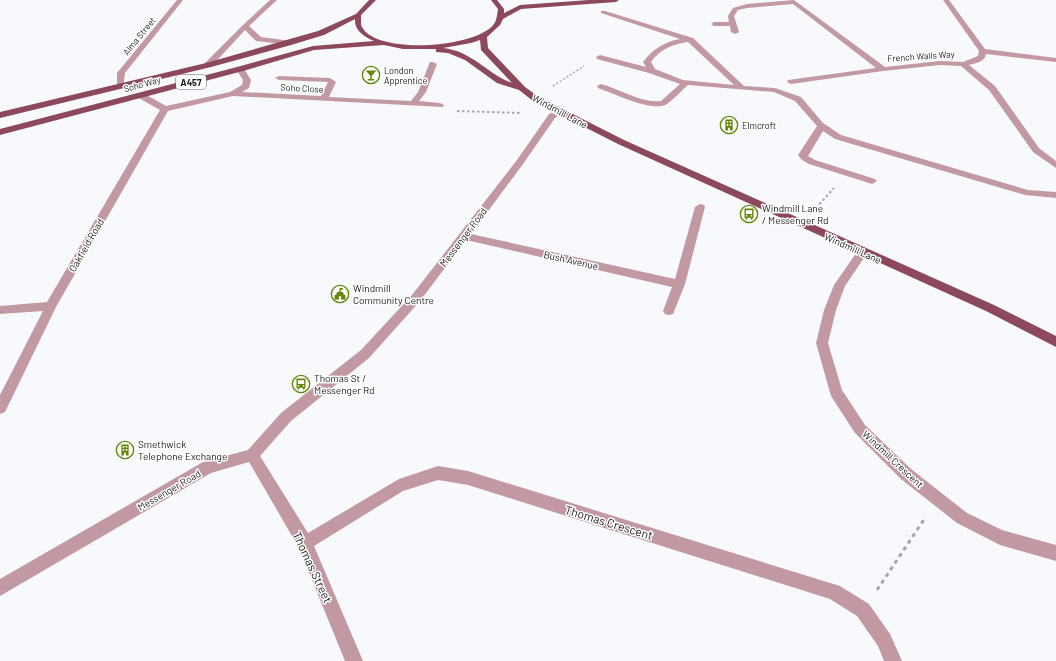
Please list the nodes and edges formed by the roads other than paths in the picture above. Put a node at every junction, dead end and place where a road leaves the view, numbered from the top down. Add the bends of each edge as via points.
1 (180, 0) edge
2 (274, 0) edge
3 (373, 0) edge
4 (494, 0) edge
5 (616, 0) edge
6 (946, 0) edge
7 (603, 12) dead end
8 (358, 15) junction
9 (499, 18) junction
10 (714, 24) dead end
11 (733, 24) junction
12 (245, 26) junction
13 (735, 32) dead end
14 (483, 36) junction
15 (690, 40) junction
16 (288, 43) junction
17 (383, 43) junction
18 (425, 48) junction
19 (983, 51) junction
20 (600, 57) road end
21 (1056, 60) edge
22 (433, 64) dead end
23 (963, 64) junction
24 (208, 65) junction
25 (240, 69) junction
26 (883, 69) junction
27 (652, 71) junction
28 (279, 78) dead end
29 (686, 82) junction
30 (791, 82) dead end
31 (120, 86) junction
32 (601, 86) dead end
33 (742, 88) junction
34 (522, 90) junction
35 (233, 94) junction
36 (140, 95) junction
37 (324, 99) junction
38 (413, 104) junction
39 (440, 105) road end
40 (165, 109) junction
41 (556, 114) junction
42 (0, 116) edge
43 (821, 126) junction
44 (0, 132) edge
45 (1056, 165) edge
46 (872, 181) dead end
47 (1056, 195) edge
48 (700, 207) dead end
49 (464, 236) junction
50 (863, 252) junction
51 (679, 284) junction
52 (51, 306) junction
53 (0, 310) edge
54 (669, 311) dead end
55 (1056, 342) edge
56 (0, 408) edge
57 (252, 456) junction
58 (305, 543) junction
59 (1056, 553) edge
60 (0, 588) edge
61 (354, 661) edge
62 (893, 661) edge

1 - 31 street, Alma Street via 121,72
2 - 12 street
3 - 8 main road, Soho Way
4 - 9 main road via 501,9
5 - 9 main road via 520,8
6 - 19 street
7 - 15 street
8 - 16 main road, Soho Way / A457 via 321,33
8 - 17 main road via 358,24 366,34
9 - 14 main road via 498,25
10 - 11 street
11 - 13 street
11 - 26 street via 731,16 735,9 794,2
12 - 16 street via 259,39
12 - 24 street
14 - 18 main road via 452,46
14 - 34 main road, Windmill Lane via 484,48
15 - 27 street via 673,42 655,53 647,62
15 - 33 street
16 - 24 main road, Soho Way / A457
17 - 18 main road
17 - 25 main road, Soho Way / A457 via 313,48
18 - 34 main road, Windmill Lane via 449,51 468,58 500,81
19 - 21 street
19 - 23 street, French Walls Way via 982,57 978,60
20 - 27 street
22 - 38 street via 422,92
23 - 26 street, French Walls Way via 940,63
23 - 45 street via 992,88 1036,150
24 - 31 main road, Soho Way / A457
25 - 35 street via 247,80 246,86
25 - 36 main road, Soho Way / A457
26 - 30 street, French Walls Way
27 - 29 street
28 - 37 street via 330,80 332,82
29 - 32 street via 659,104
29 - 33 street
31 - 42 main road, Soho Way / A457
33 - 43 street via 778,88 798,99
34 - 41 main road, Windmill Lane
35 - 37 street, Soho Close
35 - 40 street, Soho Close
36 - 40 street
36 - 44 main road, Soho Way / A457
37 - 38 street, Soho Close
38 - 39 street, Soho Close
40 - 52 street, Oakfield Road
41 - 49 street, Messenger Road
41 - 50 main road, Windmill Lane
43 - 46 street via 803,155 805,158
43 - 47 street via 838,137 1028,194
48 - 51 street
49 - 51 street, Bush Avenue
49 - 57 street, Messenger Road via 416,298 365,354 286,417
50 - 55 main road, Windmill Lane via 990,308
50 - 59 street, Windmill Crescent via 840,285 830,310 822,343 836,392 860,429 906,474 962,518 1000,537
51 - 54 street
52 - 53 street
52 - 56 street, Oakfield Road
57 - 58 street, Thomas Street
57 - 60 street, Messenger Road via 208,467
58 - 61 street, Thomas Street
58 - 62 street, Thomas Crescent via 399,486 438,473 468,478 834,592 863,610 884,640

